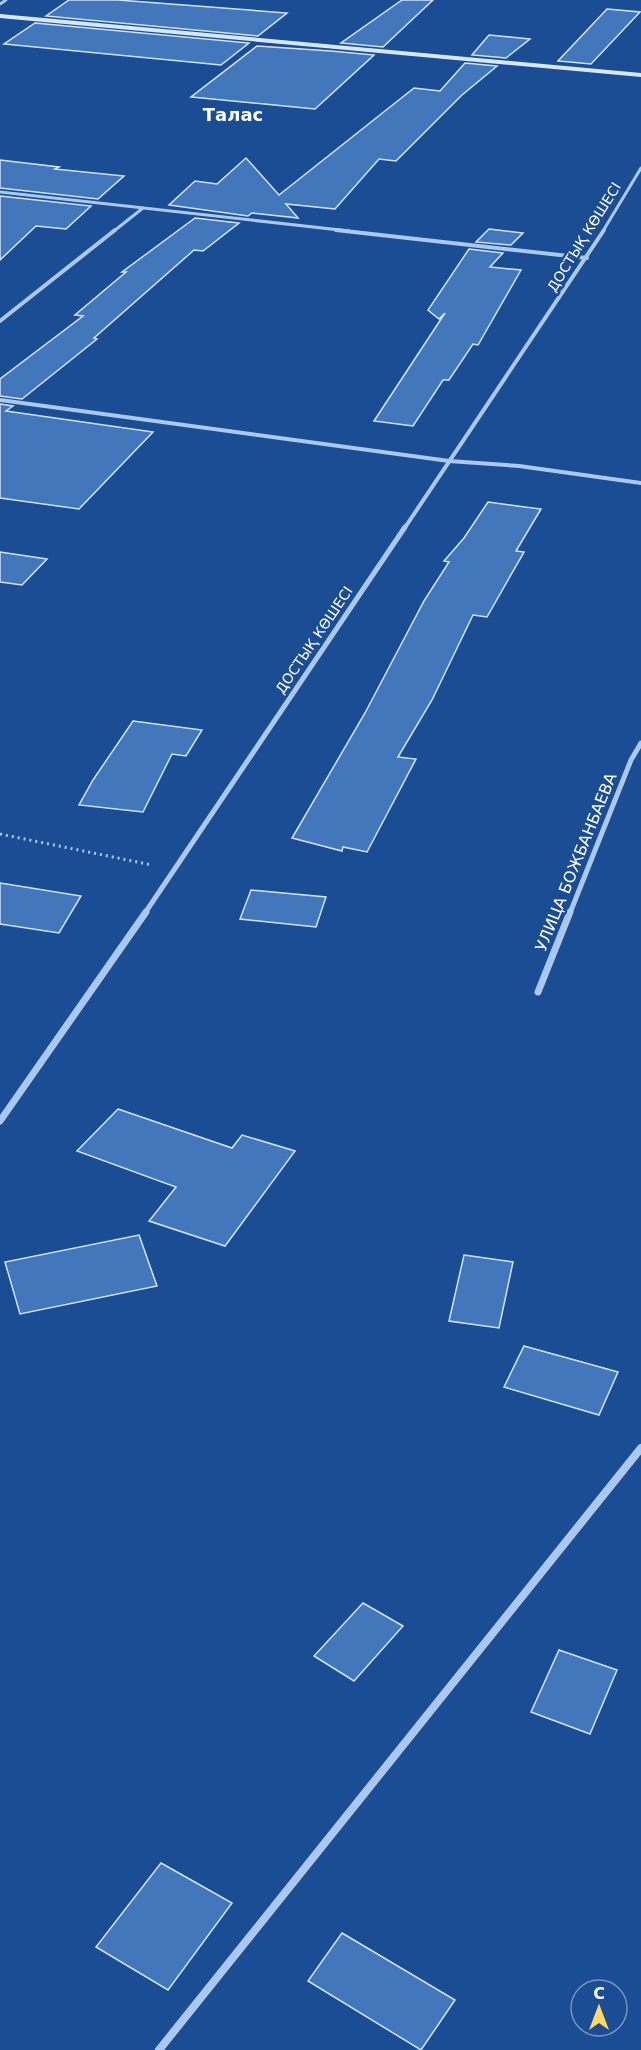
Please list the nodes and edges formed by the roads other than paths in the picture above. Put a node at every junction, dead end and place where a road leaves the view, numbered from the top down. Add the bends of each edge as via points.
1 (6, 0) edge
2 (0, 4) edge
3 (0, 16) edge
4 (641, 75) edge
5 (641, 168) edge
6 (0, 192) edge
7 (143, 208) junction
8 (587, 258) junction
9 (0, 321) edge
10 (0, 399) edge
11 (449, 461) junction
12 (641, 483) edge
13 (641, 742) edge
14 (538, 992) dead end
15 (0, 1121) edge
16 (641, 1448) edge
17 (159, 2050) edge

1 - 2 street
3 - 4 street
5 - 8 street, ДОСТЫҚ КӨШЕСІ
6 - 7 street
7 - 8 street
7 - 9 street
8 - 11 street, ДОСТЫҚ КӨШЕСІ
10 - 11 street
11 - 12 street via 519,466
11 - 15 street, ДОСТЫҚ КӨШЕСІ
13 - 14 street, УЛИЦА БОЖБАНБАЕВА
16 - 17 street

